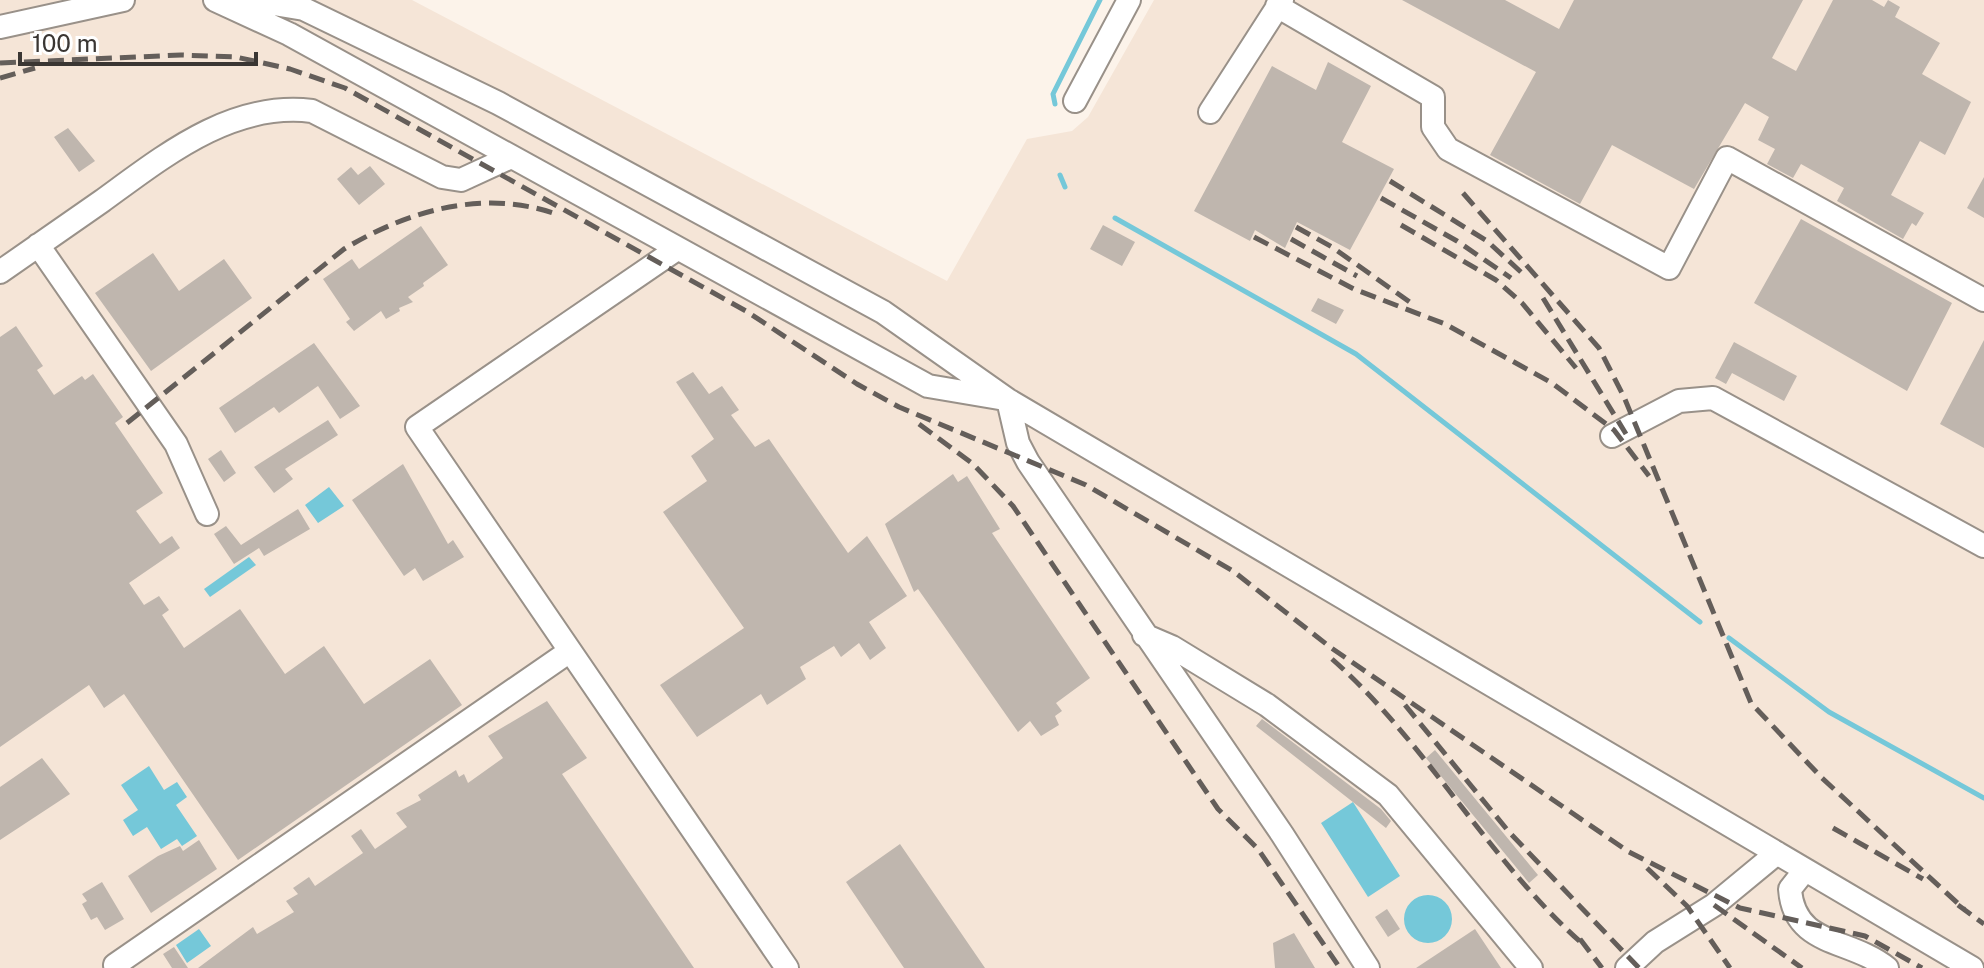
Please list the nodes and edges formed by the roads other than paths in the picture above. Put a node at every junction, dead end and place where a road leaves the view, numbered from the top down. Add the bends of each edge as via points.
1 (123, 0) edge
2 (215, 0) edge
3 (250, 0) edge
4 (1129, 0) edge
5 (1279, 3) edge
6 (0, 27) edge
7 (1075, 101) dead end
8 (1210, 112) dead end
9 (511, 157) junction
10 (38, 245) junction
11 (677, 249) junction
12 (0, 272) edge
13 (1984, 300) edge
14 (1008, 400) junction
15 (1612, 436) dead end
16 (207, 514) dead end
17 (1984, 546) edge
18 (1144, 635) junction
19 (570, 651) junction
20 (1777, 853) junction
21 (1805, 870) junction
22 (115, 965) dead end
23 (787, 968) edge
24 (1368, 968) edge
25 (1531, 968) edge
26 (1627, 968) edge
27 (1887, 968) edge
28 (1972, 968) edge

1 - 6 street
2 - 9 street via 289,34
3 - 14 street via 304,9 498,103 883,312
4 - 7 street
5 - 8 street
5 - 13 street via 1433,97 1433,127 1448,149 1669,268 1727,158
9 - 10 street via 461,180 442,177 312,111 246,116 186,141
9 - 11 street
10 - 12 street
10 - 16 street via 176,444
11 - 14 street via 928,386
11 - 19 street via 417,427
14 - 18 street via 1028,462
14 - 20 street
15 - 17 street via 1679,401 1713,398
18 - 24 street
18 - 25 street via 1267,705 1388,795
19 - 22 street
19 - 23 street
20 - 21 street
20 - 26 street
21 - 27 street via 1790,889 1798,921 1817,936 1873,957
21 - 28 street

